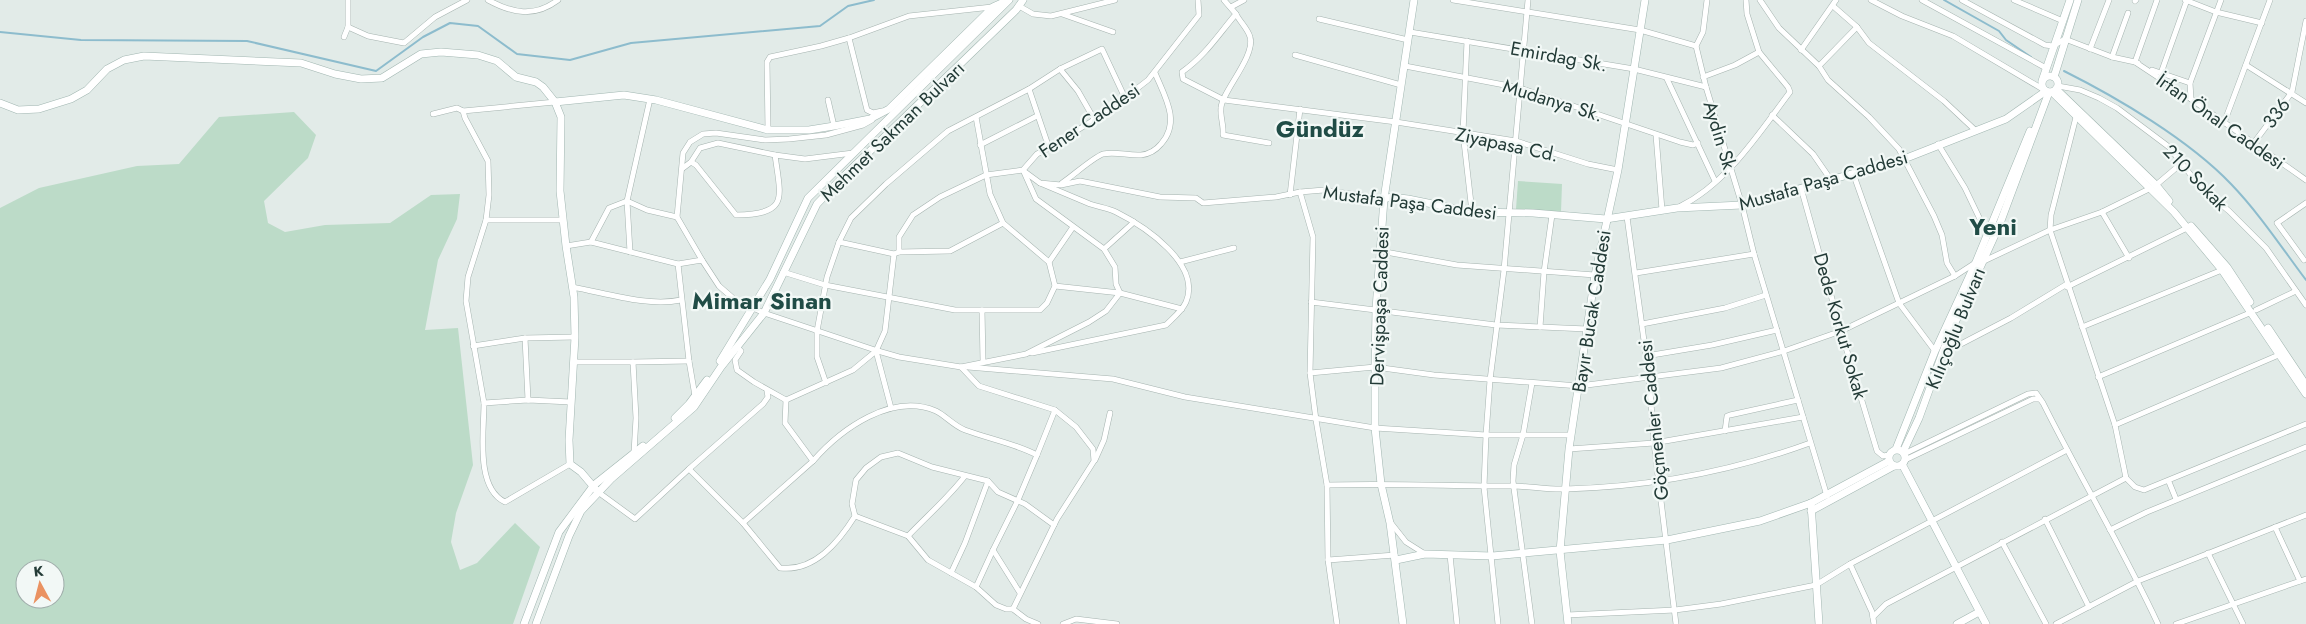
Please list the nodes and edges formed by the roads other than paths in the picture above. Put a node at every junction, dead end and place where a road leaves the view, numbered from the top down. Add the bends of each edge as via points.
1 (348, 0) edge
2 (467, 0) edge
3 (488, 0) edge
4 (558, 0) edge
5 (1009, 0) edge
6 (1116, 0) edge
7 (1198, 0) edge
8 (1224, 0) edge
9 (1244, 0) edge
10 (1414, 0) edge
11 (1453, 0) edge
12 (1528, 0) edge
13 (1645, 0) edge
14 (1707, 0) edge
15 (1746, 0) edge
16 (1760, 0) edge
17 (1872, 0) edge
18 (1922, 0) edge
19 (1962, 0) edge
20 (2014, 0) edge
21 (2070, 0) edge
22 (2078, 0) edge
23 (2109, 0) edge
24 (2157, 0) edge
25 (2186, 0) edge
26 (2221, 0) edge
27 (2270, 0) edge
28 (1020, 2) edge
29 (1834, 3) edge
30 (992, 7) junction
31 (1231, 7) junction
32 (1527, 12) junction
33 (2216, 12) junction
34 (2128, 13) dead end
35 (1060, 14) junction
36 (1236, 14) junction
37 (1319, 19) dead end
38 (2063, 21) junction
39 (2306, 21) edge
40 (2262, 23) junction
41 (1857, 27) junction
42 (348, 28) junction
43 (1640, 30) junction
44 (1113, 32) dead end
45 (1410, 32) junction
46 (344, 37) dead end
47 (849, 38) junction
48 (2065, 39) junction
49 (1408, 40) junction
50 (1467, 41) junction
51 (1696, 46) junction
52 (2053, 46) junction
53 (2090, 49) junction
54 (1523, 50) junction
55 (1801, 50) junction
56 (1759, 52) junction
57 (1295, 55) dead end
58 (2112, 56) junction
59 (2135, 62) junction
60 (2246, 65) junction
61 (1405, 66) junction
62 (1819, 66) junction
63 (2046, 68) junction
64 (1060, 69) junction
65 (1634, 69) junction
66 (1155, 73) junction
67 (2161, 73) junction
68 (1466, 77) junction
69 (1703, 77) junction
70 (2054, 77) junction
71 (1667, 79) junction
72 (2042, 81) junction
73 (2190, 83) junction
74 (1401, 85) junction
75 (1706, 87) junction
76 (1520, 88) junction
77 (1029, 90) junction
78 (2052, 90) junction
79 (2292, 92) junction
80 (1125, 98) junction
81 (650, 99) junction
82 (2191, 99) junction
83 (828, 100) dead end
84 (1224, 100) junction
85 (555, 102) junction
86 (0, 103) edge
87 (2306, 103) edge
88 (889, 109) junction
89 (1300, 109) junction
90 (463, 111) junction
91 (433, 114) dead end
92 (1772, 115) junction
93 (1038, 116) junction
94 (976, 117) junction
95 (2076, 117) junction
96 (1094, 118) junction
97 (1396, 122) junction
98 (1624, 122) junction
99 (2224, 123) junction
100 (834, 126) junction
101 (768, 130) junction
102 (1975, 130) junction
103 (1463, 133) junction
104 (1656, 134) junction
105 (1516, 142) junction
106 (1269, 143) dead end
107 (1698, 144) junction
108 (1938, 144) junction
109 (2253, 144) junction
110 (980, 145) junction
111 (1049, 148) junction
112 (853, 153) junction
113 (775, 155) junction
114 (1904, 159) junction
115 (691, 162) junction
116 (2182, 163) junction
117 (1731, 167) junction
118 (683, 168) junction
119 (1023, 170) junction
120 (1618, 170) junction
121 (1853, 173) junction
122 (986, 175) junction
123 (1831, 180) junction
124 (2306, 180) edge
125 (1715, 181) junction
126 (1040, 183) junction
127 (1061, 184) junction
128 (2154, 187) junction
129 (1801, 188) junction
130 (1300, 192) junction
131 (1290, 196) junction
132 (1384, 199) junction
133 (627, 201) junction
134 (2306, 203) edge
135 (1742, 205) junction
136 (1676, 208) junction
137 (1662, 210) junction
138 (1472, 212) junction
139 (2102, 212) junction
140 (1508, 214) junction
141 (1552, 216) junction
142 (676, 217) junction
143 (1627, 217) junction
144 (1606, 219) junction
145 (486, 220) junction
146 (563, 220) junction
147 (1134, 222) junction
148 (1003, 223) junction
149 (1073, 227) junction
150 (2187, 228) junction
151 (2050, 230) junction
152 (1987, 234) junction
153 (591, 242) junction
154 (839, 242) junction
155 (566, 246) junction
156 (1234, 248) dead end
157 (1104, 249) junction
158 (630, 252) junction
159 (1380, 252) junction
160 (897, 253) junction
161 (1754, 254) junction
162 (2129, 258) junction
163 (702, 260) junction
164 (2305, 260) edge
165 (1049, 262) junction
166 (1180, 262) junction
167 (1979, 262) junction
168 (678, 264) junction
169 (1504, 270) junction
170 (2222, 270) junction
171 (783, 272) junction
172 (1544, 272) junction
173 (1636, 272) junction
174 (1595, 275) junction
175 (1955, 276) junction
176 (825, 285) junction
177 (1055, 286) junction
178 (2067, 286) junction
179 (572, 287) junction
180 (2296, 290) junction
181 (1120, 292) junction
182 (1766, 295) junction
183 (888, 298) junction
184 (681, 300) junction
185 (1312, 302) junction
186 (1898, 302) junction
187 (2306, 305) edge
188 (754, 308) junction
189 (1182, 309) junction
190 (1376, 309) junction
191 (982, 310) junction
192 (2254, 311) junction
193 (764, 313) junction
194 (1642, 324) junction
195 (1496, 325) junction
196 (1540, 327) junction
197 (2082, 327) junction
198 (1587, 329) junction
199 (1777, 330) junction
200 (817, 331) junction
201 (1841, 331) junction
202 (575, 337) junction
203 (525, 338) junction
204 (1948, 338) junction
205 (473, 346) junction
206 (737, 347) junction
207 (876, 351) junction
208 (1784, 351) junction
209 (1935, 351) junction
210 (1026, 354) junction
211 (2281, 354) junction
212 (1646, 356) junction
213 (689, 361) junction
214 (983, 361) junction
215 (574, 362) junction
216 (632, 362) junction
217 (961, 367) junction
218 (1375, 367) junction
219 (1310, 373) junction
220 (2098, 377) junction
221 (1649, 378) junction
222 (1490, 380) junction
223 (826, 383) junction
224 (1532, 383) junction
225 (2306, 385) edge
226 (1579, 386) junction
227 (768, 390) junction
228 (2306, 394) edge
229 (695, 396) junction
230 (528, 400) junction
231 (786, 400) junction
232 (1798, 400) junction
233 (571, 402) junction
234 (484, 403) junction
235 (891, 408) junction
236 (1055, 410) junction
237 (1110, 413) dead end
238 (1803, 417) junction
239 (1316, 420) junction
240 (2306, 424) edge
241 (2115, 425) junction
242 (1375, 428) junction
243 (1725, 431) junction
244 (1486, 435) junction
245 (1523, 435) junction
246 (1571, 435) junction
247 (1654, 443) junction
248 (1810, 443) junction
249 (2306, 446) edge
250 (1569, 449) junction
251 (2067, 450) junction
252 (634, 453) junction
253 (1037, 455) junction
254 (1898, 458) junction
255 (813, 461) junction
256 (1094, 461) junction
257 (570, 464) junction
258 (688, 469) junction
259 (965, 476) junction
260 (2126, 478) junction
261 (988, 481) junction
262 (1660, 481) junction
263 (2169, 482) junction
264 (1381, 484) junction
265 (1327, 485) junction
266 (594, 486) junction
267 (1515, 486) junction
268 (1484, 487) junction
269 (1565, 489) junction
270 (598, 492) junction
271 (2090, 495) junction
272 (1827, 496) junction
273 (2176, 499) junction
274 (1018, 500) junction
275 (1811, 507) junction
276 (2306, 515) edge
277 (855, 516) junction
278 (2045, 519) junction
279 (1930, 521) junction
280 (743, 523) junction
281 (1390, 523) junction
282 (1054, 525) junction
283 (2274, 526) junction
284 (2110, 530) junction
285 (908, 536) junction
286 (1666, 540) junction
287 (2002, 542) junction
288 (993, 550) junction
289 (1560, 551) junction
290 (1524, 553) junction
291 (2208, 553) junction
292 (1425, 554) junction
293 (1450, 555) junction
294 (1492, 556) junction
295 (1395, 558) junction
296 (1328, 560) junction
297 (1850, 564) junction
298 (1956, 567) junction
299 (951, 573) junction
300 (2303, 580) edge
301 (2138, 581) junction
302 (1816, 585) junction
303 (976, 587) junction
304 (1020, 593) junction
305 (2235, 604) junction
306 (2089, 606) junction
307 (1013, 609) junction
308 (1674, 610) junction
309 (1979, 612) junction
310 (1567, 615) junction
311 (1873, 617) junction
312 (524, 624) edge
313 (536, 624) edge
314 (1038, 624) edge
315 (1063, 624) edge
316 (1117, 624) edge
317 (1337, 624) edge
318 (1403, 624) edge
319 (1457, 624) edge
320 (1498, 624) edge
321 (1532, 624) edge
322 (1568, 624) edge
323 (1676, 624) edge
324 (1819, 624) edge
325 (1874, 624) edge
326 (1957, 624) edge
327 (1986, 624) edge
328 (2046, 624) edge
329 (2056, 624) edge
330 (2158, 624) edge
331 (2176, 624) edge
332 (2243, 624) edge

1 - 42 street
2 - 42 street via 435,17 404,42 368,36
3 - 4 street via 524,13
5 - 28 street via 1011,8 1016,8
5 - 30 street
5 - 112 street, Mehmet Sakman Bulvarı
6 - 35 street
7 - 66 street, Fener Caddesi via 1200,15
8 - 31 street
9 - 31 street
10 - 45 street, Dervişpaşa Caddesi
11 - 32 street
12 - 32 street
13 - 43 street, Bayır Bucak Caddesi
14 - 51 street via 1703,32
15 - 56 street
16 - 55 street via 1779,28
17 - 78 street, 210 Sokak via 1953,36
18 - 63 street
19 - 52 street
20 - 38 street
21 - 38 street
22 - 48 street
23 - 53 street
24 - 59 street
25 - 33 street
25 - 67 street
26 - 33 street
27 - 40 street
28 - 35 street via 1033,14
28 - 171 street, Mehmet Sakman Bulvarı via 817,204
29 - 41 street
29 - 55 street
30 - 47 street via 909,16
30 - 88 street
31 - 36 street
32 - 43 street
32 - 54 street
33 - 40 street
33 - 73 street
34 - 58 street
35 - 44 street
36 - 84 street via 1250,37 1251,45
36 - 84 street via 1197,62 1182,72 1183,79
37 - 49 street
38 - 52 street
39 - 79 street, 336
40 - 60 street
41 - 62 street
41 - 102 street via 1869,44 1944,101
42 - 46 street
43 - 51 street
43 - 65 street, Bayır Bucak Caddesi
45 - 49 street, Dervişpaşa Caddesi
45 - 50 street, Emirdag Sk.
47 - 88 street via 867,110 873,113
47 - 101 street via 770,56 767,62
48 - 52 street
48 - 53 street, İrfan Önal Caddesi
48 - 70 street
49 - 61 street, Dervişpaşa Caddesi
50 - 54 street, Emirdag Sk.
50 - 68 street
51 - 69 street, Aydin Sk.
52 - 63 street
53 - 58 street, İrfan Önal Caddesi
54 - 65 street, Emirdag Sk.
54 - 76 street
55 - 62 street
56 - 69 street
56 - 92 street via 1790,92
57 - 74 street
58 - 59 street, İrfan Önal Caddesi
59 - 67 street, İrfan Önal Caddesi
59 - 82 street, İrfan Önal Caddesi
60 - 79 street
60 - 99 street
61 - 68 street, Mudanya Sk.
61 - 74 street, Dervişpaşa Caddesi
62 - 114 street via 1828,80 1899,149
63 - 72 street
64 - 77 street
64 - 80 street via 1102,49
64 - 96 street
65 - 71 street, Emirdag Sk.
65 - 98 street, Bayır Bucak Caddesi
66 - 80 street, Fener Caddesi
66 - 127 street via 1170,113 1172,127 1166,139 1156,150 1142,155 1115,152 1101,155
67 - 73 street, İrfan Önal Caddesi
68 - 76 street, Mudanya Sk.
68 - 103 street
69 - 75 street, Aydin Sk.
70 - 72 street via 2046,76
70 - 78 street
71 - 75 street, Emirdag Sk.
71 - 107 street
72 - 78 street via 2042,87
73 - 82 street
74 - 97 street, Dervişpaşa Caddesi
75 - 117 street, Aydin Sk.
76 - 98 street, Mudanya Sk.
76 - 105 street
77 - 93 street
77 - 94 street
78 - 95 street
78 - 102 street, Mustafa Paşa Caddesi via 2006,119
78 - 116 street, 210 Sokak via 2080,90 2117,108 2169,147
78 - 128 street
78 - 152 street, Kılıçoğlu Bulvarı
78 - 167 street, Kılıçoğlu Bulvarı via 1999,226
79 - 87 street
79 - 109 street, 336
80 - 96 street, Fener Caddesi
81 - 85 street via 624,95
81 - 101 street
81 - 133 street
82 - 99 street, İrfan Önal Caddesi
83 - 100 street
84 - 89 street, Ziyapasa Cd.
84 - 106 street via 1220,107 1223,135
85 - 86 street via 536,82 516,77 496,61 478,55 441,52 421,54 382,78 361,79 301,63 144,56 124,60 107,69 87,90 71,99 39,109 18,110
85 - 90 street
85 - 146 street via 561,117
88 - 100 street via 870,119
88 - 118 street via 863,125 826,135 765,140 732,134 703,134 690,142 683,153
89 - 97 street, Ziyapasa Cd.
89 - 131 street
90 - 91 street via 457,108
90 - 145 street via 488,162
92 - 117 street
92 - 123 street via 1813,154
93 - 110 street
93 - 111 street
94 - 110 street
94 - 154 street via 948,131 886,184 851,218
95 - 128 street
95 - 151 street
96 - 111 street, Fener Caddesi
97 - 103 street, Ziyapasa Cd.
97 - 132 street, Dervişpaşa Caddesi
98 - 104 street, Mudanya Sk.
98 - 120 street, Bayır Bucak Caddesi
99 - 109 street, İrfan Önal Caddesi
100 - 101 street
102 - 108 street, Mustafa Paşa Caddesi
103 - 105 street, Ziyapasa Cd.
103 - 138 street
104 - 107 street, Mudanya Sk. via 1686,144
104 - 137 street
105 - 120 street, Ziyapasa Cd.
105 - 140 street
107 - 125 street
108 - 114 street, Mustafa Paşa Caddesi
108 - 152 street
109 - 124 street, İrfan Önal Caddesi
110 - 122 street
111 - 119 street, Fener Caddesi via 1036,154
112 - 113 street via 806,159
112 - 188 street, Mehmet Sakman Bulvarı via 808,198
113 - 115 street via 718,143 700,148
113 - 115 street via 781,196 771,210 754,215 736,215
114 - 121 street, Mustafa Paşa Caddesi
114 - 175 street via 1934,216 1942,235 1947,263
115 - 118 street
116 - 128 street
116 - 180 street, 210 Sokak via 2202,188 2266,248
117 - 125 street
117 - 135 street, Aydin Sk.
118 - 142 street
119 - 122 street, Fener Caddesi
119 - 126 street
119 - 149 street via 1036,199
120 - 144 street, Bayır Bucak Caddesi
121 - 123 street, Mustafa Paşa Caddesi
121 - 186 street
122 - 148 street via 990,194
122 - 160 street, Fener Caddesi via 940,197 913,215 899,237
123 - 129 street, Mustafa Paşa Caddesi
125 - 136 street via 1691,201
126 - 127 street, Mustafa Paşa Caddesi
126 - 147 street
127 - 131 street, Mustafa Paşa Caddesi via 1080,181 1160,197 1196,198 1203,203
128 - 139 street
128 - 150 street
128 - 192 street via 2228,267
129 - 135 street, Mustafa Paşa Caddesi
129 - 201 street, Dede Korkut Sokak
130 - 131 street, Mustafa Paşa Caddesi
130 - 132 street, Mustafa Paşa Caddesi via 1324,190
130 - 185 street via 1313,237
132 - 138 street, Mustafa Paşa Caddesi via 1408,199
132 - 159 street, Dervişpaşa Caddesi
133 - 142 street
133 - 153 street via 609,208
133 - 158 street
134 - 164 street via 2277,223
135 - 136 street, Mustafa Paşa Caddesi
135 - 161 street, Aydin Sk.
136 - 137 street, Mustafa Paşa Caddesi
137 - 143 street, Mustafa Paşa Caddesi
138 - 140 street, Mustafa Paşa Caddesi
139 - 151 street
139 - 162 street
140 - 141 street, Mustafa Paşa Caddesi
140 - 169 street
141 - 144 street, Mustafa Paşa Caddesi
141 - 172 street
142 - 163 street
143 - 144 street, Mustafa Paşa Caddesi
143 - 173 street, Göçmenler Caddesi
144 - 174 street, Bayır Bucak Caddesi
145 - 146 street
145 - 205 street via 468,277 466,302
146 - 155 street
147 - 157 street
147 - 166 street
148 - 160 street via 950,251
148 - 165 street
149 - 157 street
149 - 165 street
150 - 162 street
150 - 170 street
151 - 167 street
151 - 178 street
152 - 167 street, Kılıçoğlu Bulvarı
153 - 155 street
153 - 158 street
154 - 160 street
154 - 176 street
155 - 179 street
156 - 166 street
157 - 181 street via 1115,267
158 - 168 street
159 - 169 street
159 - 190 street, Dervişpaşa Caddesi
160 - 183 street, Fener Caddesi
161 - 173 street
161 - 182 street, Aydin Sk.
162 - 178 street
163 - 168 street
163 - 188 street via 726,292
165 - 177 street
166 - 189 street via 1188,287
167 - 175 street
167 - 204 street, Kılıçoğlu Bulvarı
167 - 209 street, Kılıçoğlu Bulvarı
168 - 184 street
169 - 172 street
169 - 195 street
170 - 192 street
170 - 197 street
171 - 176 street
171 - 193 street, Mehmet Sakman Bulvarı
172 - 174 street
172 - 196 street
173 - 194 street, Göçmenler Caddesi
174 - 198 street, Bayır Bucak Caddesi
175 - 186 street
176 - 183 street
176 - 200 street
177 - 181 street
177 - 191 street via 1040,310
178 - 197 street
178 - 204 street via 1959,346 1953,345
179 - 184 street via 645,300
179 - 202 street
180 - 187 street, 210 Sokak
180 - 192 street
181 - 189 street
181 - 210 street via 1106,311
182 - 194 street via 1725,308
182 - 199 street, Aydin Sk.
183 - 191 street via 955,310
183 - 207 street, Fener Caddesi via 885,330
184 - 213 street
185 - 190 street
185 - 219 street
186 - 201 street
186 - 209 street
188 - 193 street
188 - 229 street, Mehmet Sakman Bulvarı
189 - 210 street via 1166,325
190 - 195 street
190 - 218 street, Dervişpaşa Caddesi
191 - 214 street
192 - 211 street
192 - 220 street
192 - 225 street
193 - 200 street
193 - 206 street, Mehmet Sakman Bulvarı
194 - 212 street, Göçmenler Caddesi
195 - 196 street
195 - 222 street
196 - 198 street
197 - 220 street
198 - 226 street, Bayır Bucak Caddesi
199 - 208 street, Aydin Sk.
199 - 212 street
200 - 207 street
200 - 223 street via 817,357
201 - 208 street
201 - 254 street, Dede Korkut Sokak via 1877,451 1883,456
202 - 203 street
202 - 215 street
203 - 205 street
203 - 230 street
204 - 254 street, Kılıçoğlu Bulvarı via 1919,418
205 - 234 street
206 - 227 street via 741,351 736,360 738,370
206 - 270 street, Mehmet Sakman Bulvarı via 694,408
207 - 217 street
207 - 223 street via 853,370
207 - 235 street
208 - 221 street via 1721,368
208 - 232 street, Aydin Sk.
209 - 254 street, Kılıçoğlu Bulvarı
210 - 214 street
211 - 228 street
211 - 241 street
212 - 221 street, Göçmenler Caddesi
213 - 216 street
213 - 229 street
214 - 217 street
215 - 216 street
215 - 233 street
216 - 252 street via 636,418
217 - 236 street via 979,386
217 - 239 street via 1113,379 1185,397
218 - 219 street
218 - 222 street
218 - 242 street, Dervişpaşa Caddesi
219 - 239 street
220 - 241 street
221 - 226 street
221 - 247 street, Göçmenler Caddesi
222 - 224 street
222 - 244 street
223 - 231 street
224 - 226 street
224 - 245 street
226 - 246 street, Bayır Bucak Caddesi
227 - 231 street
227 - 258 street via 763,404
229 - 252 street, Mehmet Sakman Bulvarı via 652,440
230 - 233 street
230 - 234 street
231 - 255 street via 785,423
232 - 238 street, Aydin Sk.
232 - 243 street via 1727,416
233 - 257 street
234 - 257 street via 485,474 491,490 501,500 505,502
235 - 253 street via 922,407 937,412 963,429
235 - 255 street via 874,414 837,437
236 - 253 street
236 - 256 street via 1076,427 1093,449
237 - 256 street via 1104,440
238 - 243 street
238 - 248 street, Aydin Sk.
239 - 242 street
239 - 265 street
240 - 263 street
241 - 260 street
242 - 244 street
242 - 264 street, Dervişpaşa Caddesi
243 - 247 street
244 - 245 street
244 - 268 street
245 - 246 street
245 - 267 street via 1514,465
246 - 250 street, Bayır Bucak Caddesi
247 - 250 street
247 - 262 street, Göçmenler Caddesi
248 - 262 street via 1771,457
248 - 272 street, Aydin Sk.
249 - 273 street
250 - 269 street, Bayır Bucak Caddesi
251 - 254 street via 2036,397
251 - 271 street
251 - 279 street
252 - 266 street, Mehmet Sakman Bulvarı
253 - 274 street
254 - 272 street
254 - 275 street
254 - 279 street
255 - 280 street
256 - 282 street
257 - 266 street
258 - 270 street via 635,519
258 - 280 street
259 - 261 street
259 - 277 street via 898,453 881,457 856,480 852,504
259 - 285 street
260 - 263 street via 2144,490
260 - 271 street
261 - 274 street via 998,492
261 - 299 street
262 - 269 street
262 - 286 street, Göçmenler Caddesi
263 - 273 street
264 - 265 street
264 - 268 street
264 - 281 street, Dervişpaşa Caddesi
265 - 296 street
266 - 270 street
266 - 312 street, Mehmet Sakman Bulvarı via 558,532
267 - 268 street
267 - 269 street
267 - 290 street
268 - 294 street
269 - 289 street, Bayır Bucak Caddesi
270 - 313 street, Mehmet Sakman Bulvarı via 581,511 573,528
271 - 278 street
271 - 284 street
272 - 275 street
273 - 284 street
274 - 282 street
274 - 288 street
275 - 286 street
275 - 302 street
276 - 283 street
277 - 280 street via 824,555 794,569 780,568
277 - 285 street
278 - 287 street
278 - 306 street
279 - 297 street
279 - 298 street
281 - 292 street, Dervişpaşa Caddesi via 1406,542
281 - 295 street, Dervişpaşa Caddesi
282 - 304 street
283 - 291 street
283 - 300 street
284 - 301 street
285 - 299 street via 928,560
286 - 289 street
286 - 308 street, Göçmenler Caddesi
287 - 298 street
287 - 328 street
288 - 303 street
288 - 304 street
289 - 290 street
289 - 310 street, Bayır Bucak Caddesi
290 - 294 street
290 - 321 street
291 - 301 street
291 - 305 street
292 - 293 street
292 - 295 street
293 - 294 street
293 - 319 street
294 - 320 street
295 - 296 street
295 - 318 street, Dervişpaşa Caddesi
296 - 317 street
297 - 302 street
297 - 311 street
298 - 309 street
298 - 311 street via 1886,604
299 - 303 street
300 - 305 street
301 - 306 street
301 - 330 street
302 - 308 street
302 - 324 street
303 - 307 street via 996,605
304 - 307 street
305 - 331 street
305 - 332 street
306 - 329 street
307 - 314 street
308 - 310 street
308 - 323 street, Göçmenler Caddesi
309 - 326 street
309 - 327 street
310 - 322 street, Bayır Bucak Caddesi
311 - 325 street
315 - 316 street via 1076,619

